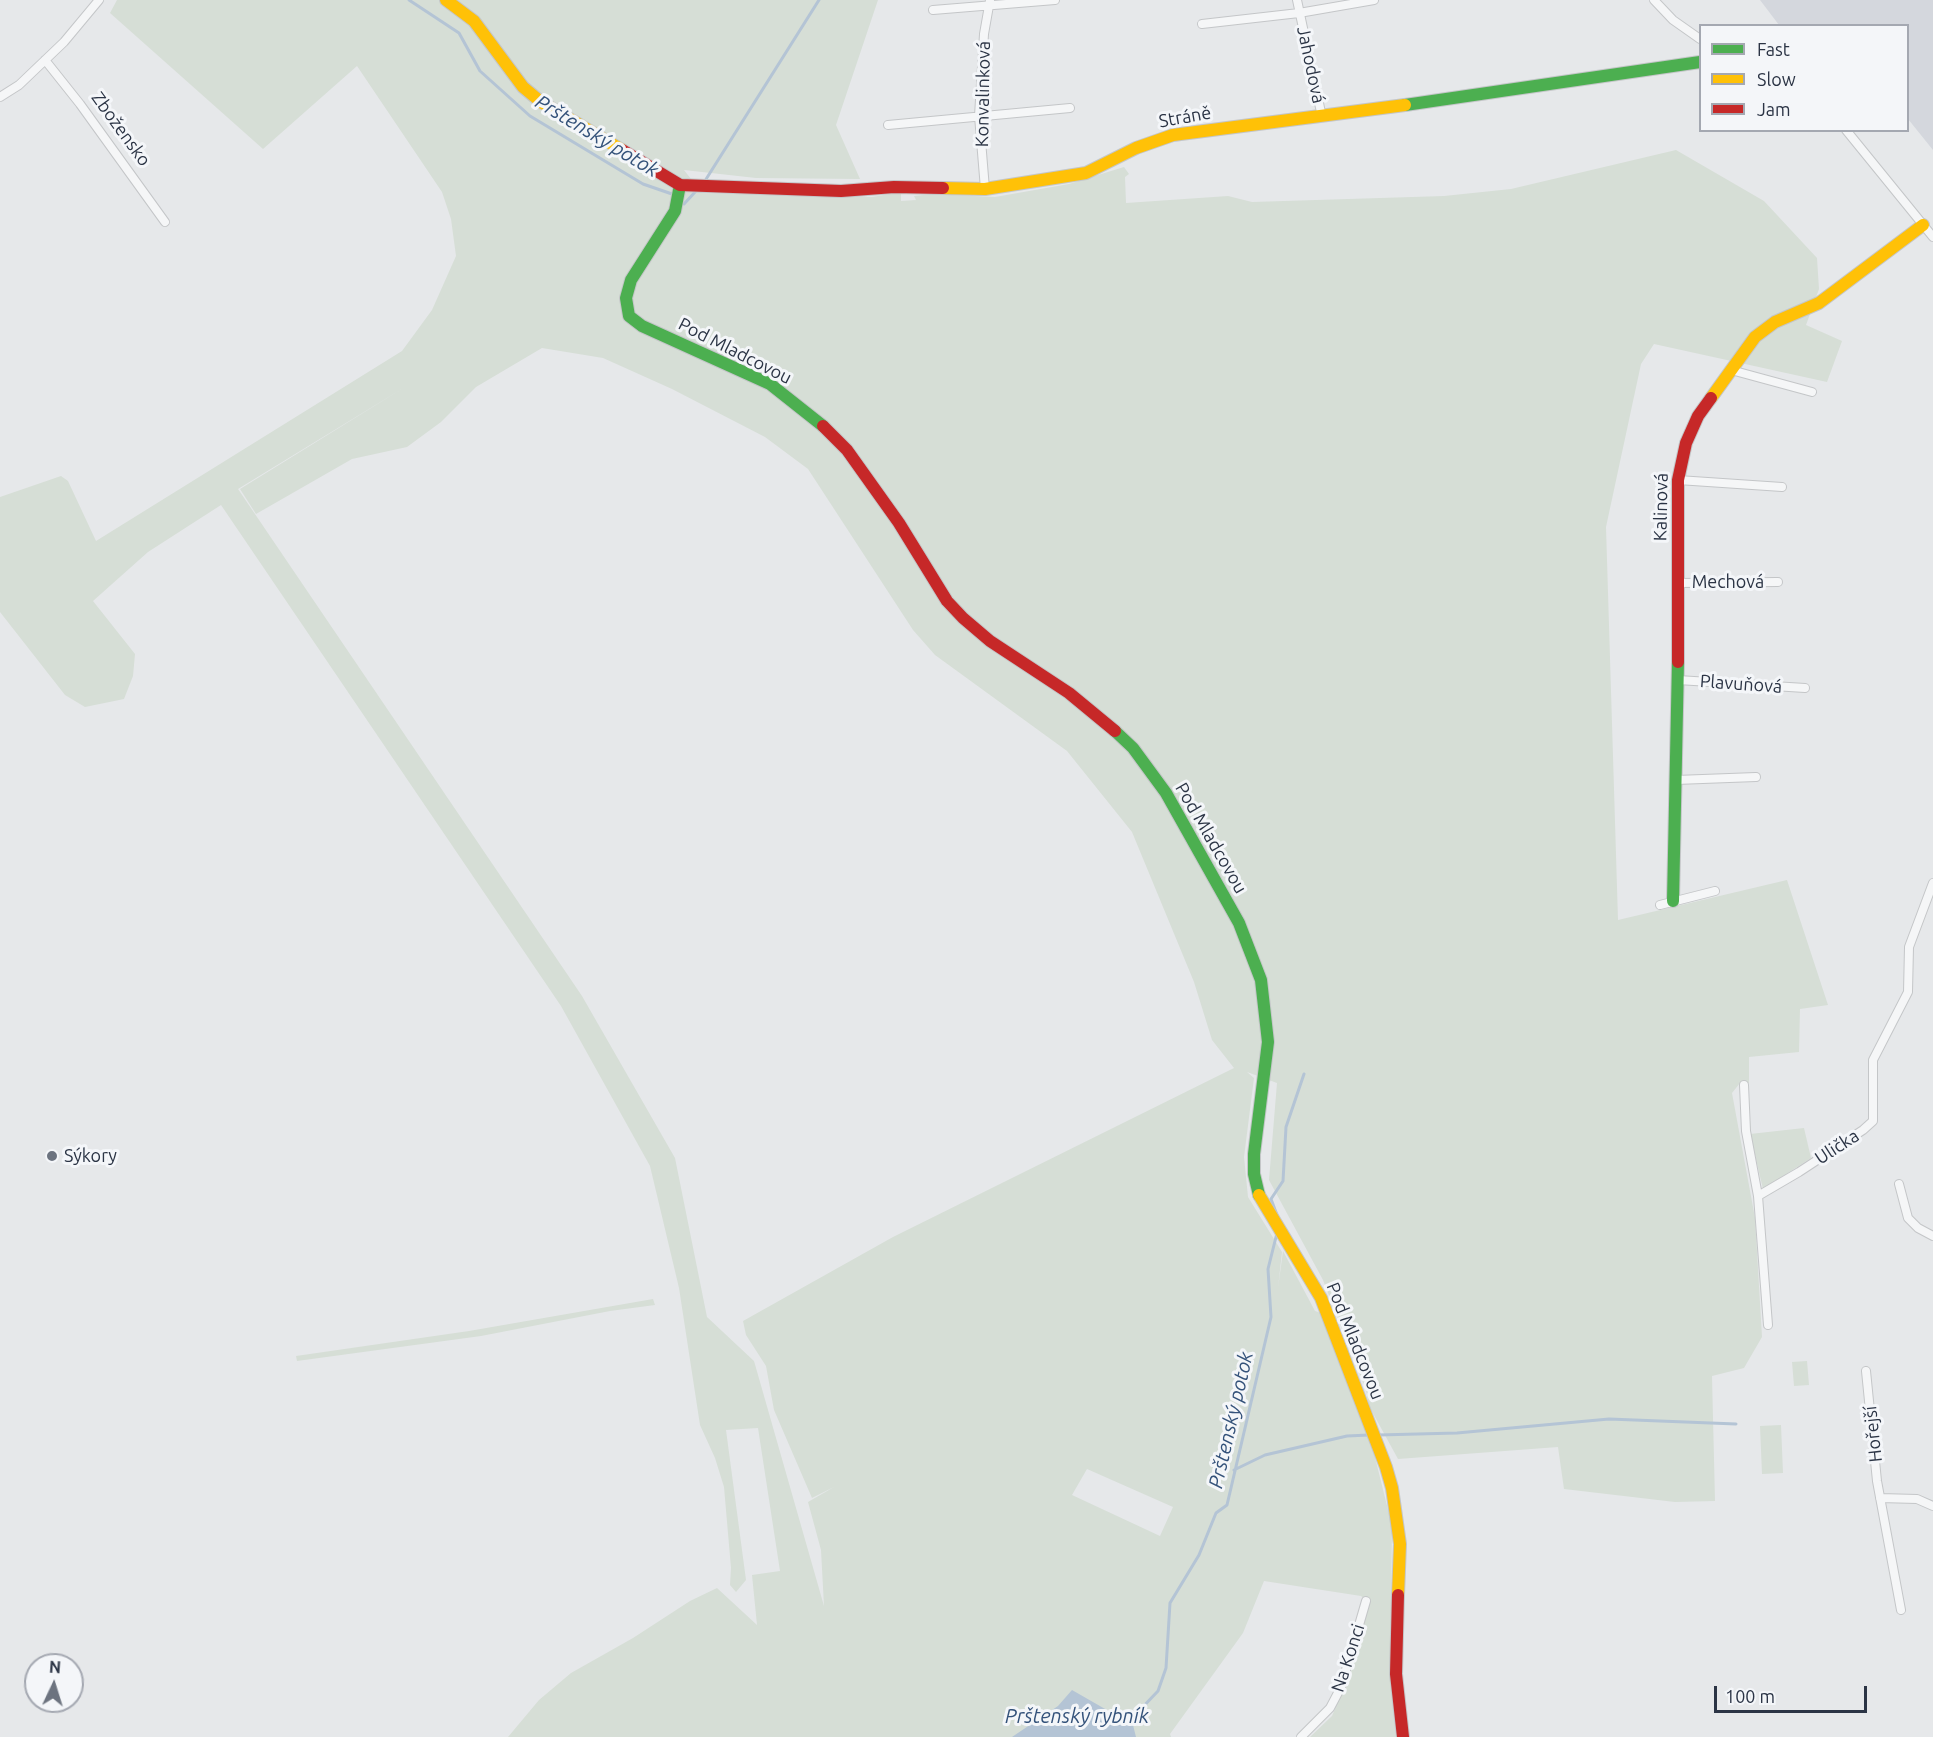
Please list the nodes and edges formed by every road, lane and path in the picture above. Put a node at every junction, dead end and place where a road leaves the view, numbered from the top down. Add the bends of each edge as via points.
1 (99, 0) edge
2 (446, 0) edge
3 (1055, 0) edge
4 (1297, 0) edge
5 (1374, 0) edge
6 (1654, 0) edge
7 (989, 3) edge
8 (933, 10) dead end
9 (1299, 13) junction
10 (1202, 24) dead end
11 (1699, 38) edge
12 (45, 60) junction
13 (1699, 63) edge
14 (0, 97) edge
15 (1070, 108) dead end
16 (979, 116) junction
17 (1322, 117) junction
18 (888, 125) dead end
19 (1848, 132) edge
20 (680, 185) junction
21 (985, 189) junction
22 (165, 222) dead end
23 (1923, 225) junction
24 (1933, 237) edge
25 (1731, 370) junction
26 (1812, 392) dead end
27 (1678, 480) junction
28 (1782, 487) dead end
29 (1778, 582) dead end
30 (1679, 583) junction
31 (1678, 680) junction
32 (1805, 688) dead end
33 (1756, 777) dead end
34 (1676, 780) junction
35 (1933, 883) edge
36 (1716, 891) dead end
37 (1673, 902) junction
38 (1660, 905) dead end
39 (1744, 1086) dead end
40 (1899, 1184) dead end
41 (1758, 1196) junction
42 (1933, 1236) edge
43 (1768, 1325) dead end
44 (1866, 1371) dead end
45 (1880, 1498) junction
46 (1933, 1506) edge
47 (1366, 1601) dead end
48 (1901, 1610) dead end
49 (1301, 1737) edge
50 (1403, 1737) edge

1 - 12 street
2 - 20 street via 485,33 512,74 532,94
3 - 7 street
4 - 9 street, Jahodová
5 - 9 street, Jahodová
6 - 11 street via 1673,20
7 - 8 street
7 - 16 street, Konvalinková
9 - 10 street, Jahodová
9 - 17 street, Jahodová
12 - 14 street
12 - 22 street, Zbožensko
13 - 17 street, Stráně
15 - 16 street
16 - 18 street
16 - 21 street, Konvalinková
17 - 21 street, Stráně via 1173,135 1086,173
19 - 23 street
20 - 21 street, Stráně via 842,191 894,187
20 - 50 street, Pod Mladcovou via 675,210 631,280 626,298 629,316 642,326 770,384 810,414 847,450 947,601 963,618 1104,720 1133,748 1166,793 1239,923 1265,996 1268,1042 1254,1164 1259,1196 1321,1298 1392,1488 1400,1544 1396,1674
23 - 24 street
23 - 25 street, Kalinová via 1819,303 1775,322 1755,337
25 - 26 street
25 - 27 street, Kalinová via 1698,416 1686,443
27 - 28 street
27 - 30 street, Kalinová
29 - 30 street, Mechová
30 - 31 street, Kalinová
31 - 32 street, Plavuňová
31 - 34 street, Kalinová
33 - 34 street
34 - 37 street, Kalinová
35 - 41 street, Ulička via 1909,947 1908,992 1873,1060 1873,1121
36 - 37 street
37 - 38 street
39 - 41 street via 1746,1131
40 - 42 street via 1908,1218
41 - 43 street
44 - 45 street, Hořejší
45 - 46 street via 1917,1499
45 - 48 street, Hořejší
47 - 49 street, Na Konci via 1341,1687 1330,1708

